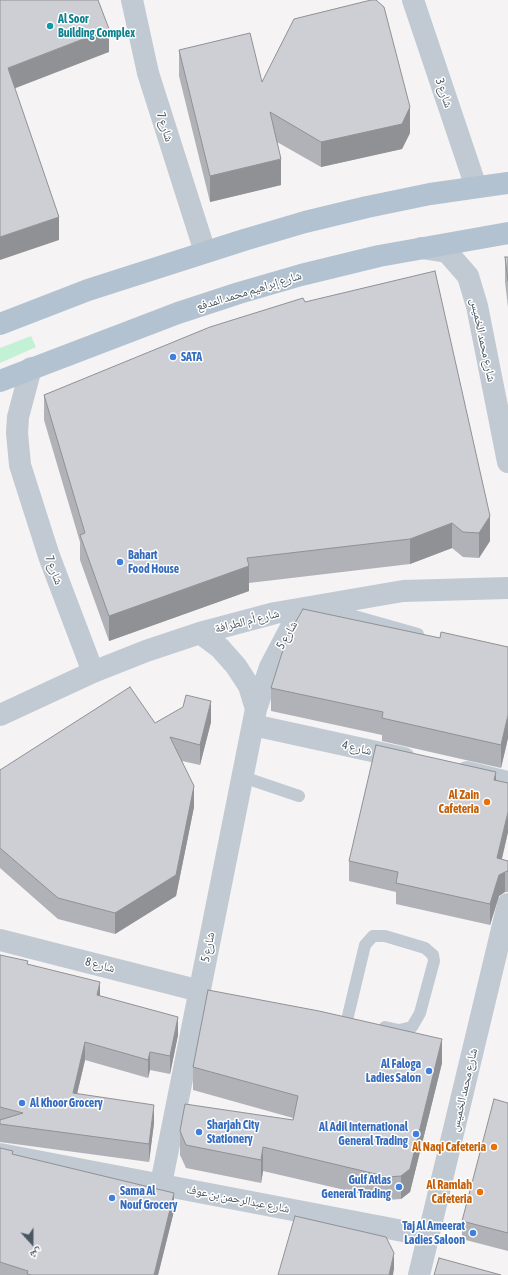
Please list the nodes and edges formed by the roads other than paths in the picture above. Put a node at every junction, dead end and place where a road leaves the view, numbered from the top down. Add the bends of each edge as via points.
1 (132, 0) edge
2 (413, 0) edge
3 (508, 183) edge
4 (476, 187) junction
5 (508, 233) edge
6 (420, 248) junction
7 (205, 252) junction
8 (0, 324) edge
9 (31, 368) junction
10 (0, 381) edge
11 (0, 444) edge
12 (508, 462) edge
13 (20, 466) junction
14 (508, 588) edge
15 (309, 607) junction
16 (200, 634) junction
17 (426, 636) edge
18 (93, 672) junction
19 (0, 715) edge
20 (255, 717) junction
21 (423, 763) edge
22 (446, 768) edge
23 (243, 778) junction
24 (508, 782) edge
25 (299, 796) dead end
26 (508, 904) edge
27 (0, 940) edge
28 (207, 992) junction
29 (332, 1017) edge
30 (347, 1020) junction
31 (362, 1023) edge
32 (377, 1026) edge
33 (0, 1154) edge
34 (161, 1184) junction
35 (429, 1236) junction
36 (419, 1275) edge

1 - 7 street, شارع 7 via 146,66
2 - 4 street, شارع 3
3 - 4 main road
4 - 7 main road via 367,207 305,222
5 - 6 main road, شارع إبراهيم محمد المدفع
6 - 9 main road, شارع إبراهيم محمد المدفع via 332,267 239,293
6 - 12 street, شارع محمد الخميس via 447,252 468,276 477,306
7 - 8 main road via 88,290
9 - 10 main road, شارع إبراهيم محمد المدفع
9 - 13 street, شارع 7 via 18,417
11 - 13 street, شارع 7
13 - 18 street, شارع 7 via 48,556
14 - 15 street, شارع أم الطرافة via 403,591
15 - 16 street, شارع أم الطرافة
15 - 17 lane
15 - 20 street, شارع 5 via 291,626 270,667
16 - 18 street, شارع أم الطرافة via 146,651
16 - 20 street, شارع 5 via 220,648 236,666 249,686
18 - 19 street, شارع أم الطرافة
20 - 21 street, شارع 4
20 - 23 street, شارع 5
22 - 24 street
23 - 25 lane
23 - 28 street, شارع 5
26 - 35 street, شارع محمد الخميس
27 - 28 street, شارع 8
28 - 34 street, شارع 5
29 - 30 lane
30 - 31 lane
30 - 32 lane via 365,945 373,936 379,935 425,948 433,955 434,961 420,1013 412,1027 399,1030
33 - 34 street, شارع عبدالرحمن بن عوف
34 - 35 street, شارع عبدالرحمن بن عوف
35 - 36 street, شارع محمد الخميس

